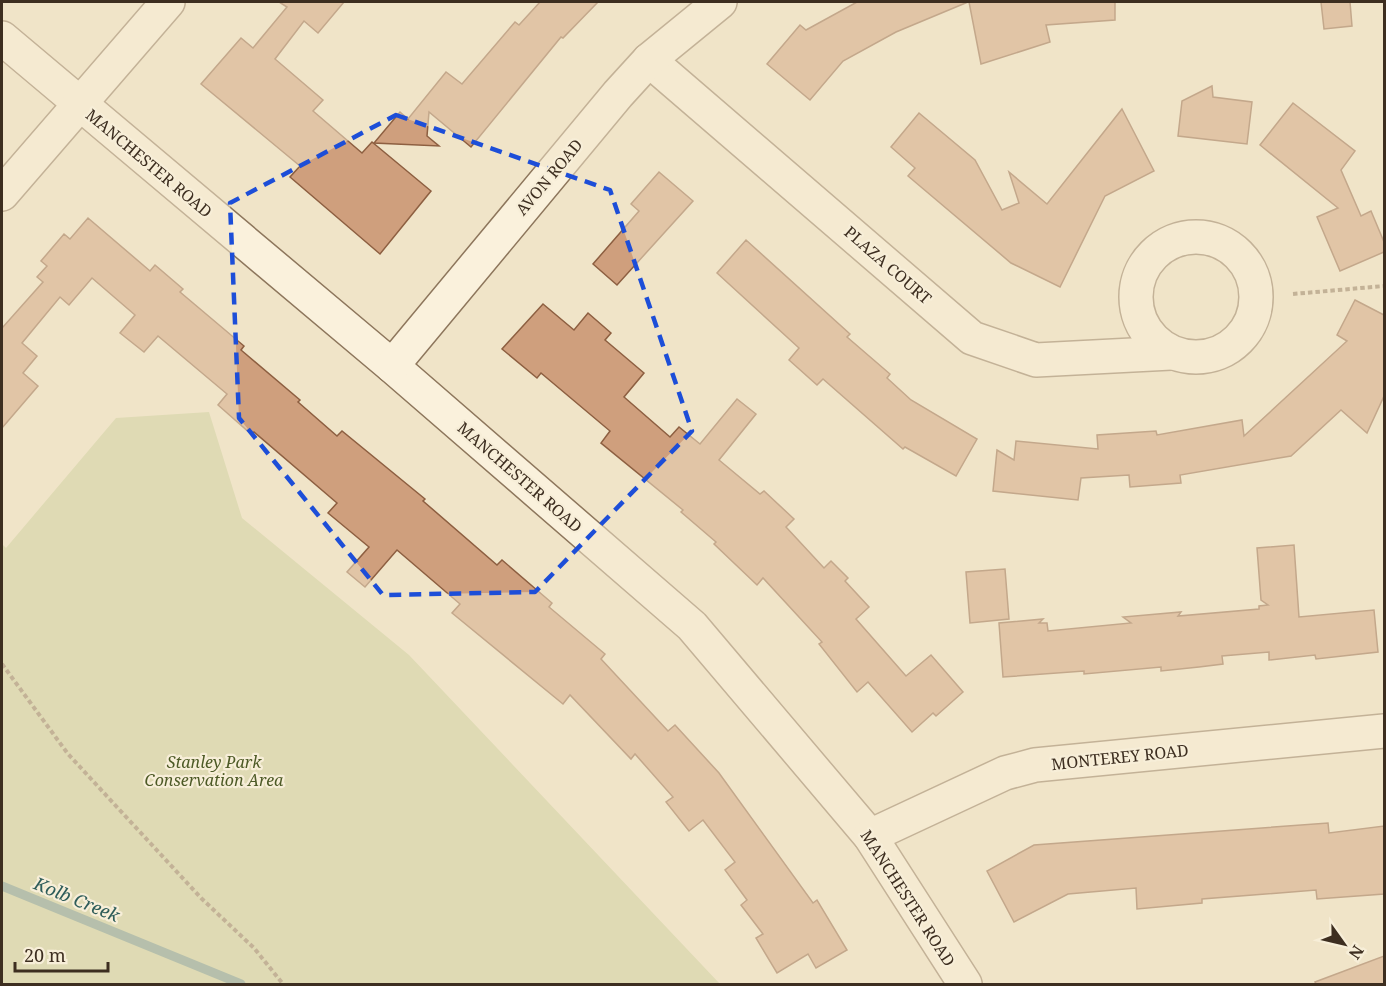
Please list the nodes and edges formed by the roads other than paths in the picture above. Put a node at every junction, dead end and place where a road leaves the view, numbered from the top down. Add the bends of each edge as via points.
1 (168, 2) edge
2 (720, 2) edge
3 (2, 38) edge
4 (649, 60) junction
5 (79, 104) junction
6 (2, 194) edge
7 (1171, 353) dead end
8 (392, 366) junction
9 (1384, 731) edge
10 (870, 836) junction
11 (965, 984) edge

1 - 5 street
2 - 4 street, AVON ROAD
3 - 5 street, MANCHESTER ROAD
4 - 7 street, PLAZA COURT via 972,338 1036,360
4 - 8 street, AVON ROAD
5 - 6 street
5 - 8 street, MANCHESTER ROAD
8 - 10 street, MANCHESTER ROAD via 692,626
9 - 10 street, MONTEREY ROAD via 1035,765 1005,773
10 - 11 street, MANCHESTER ROAD

